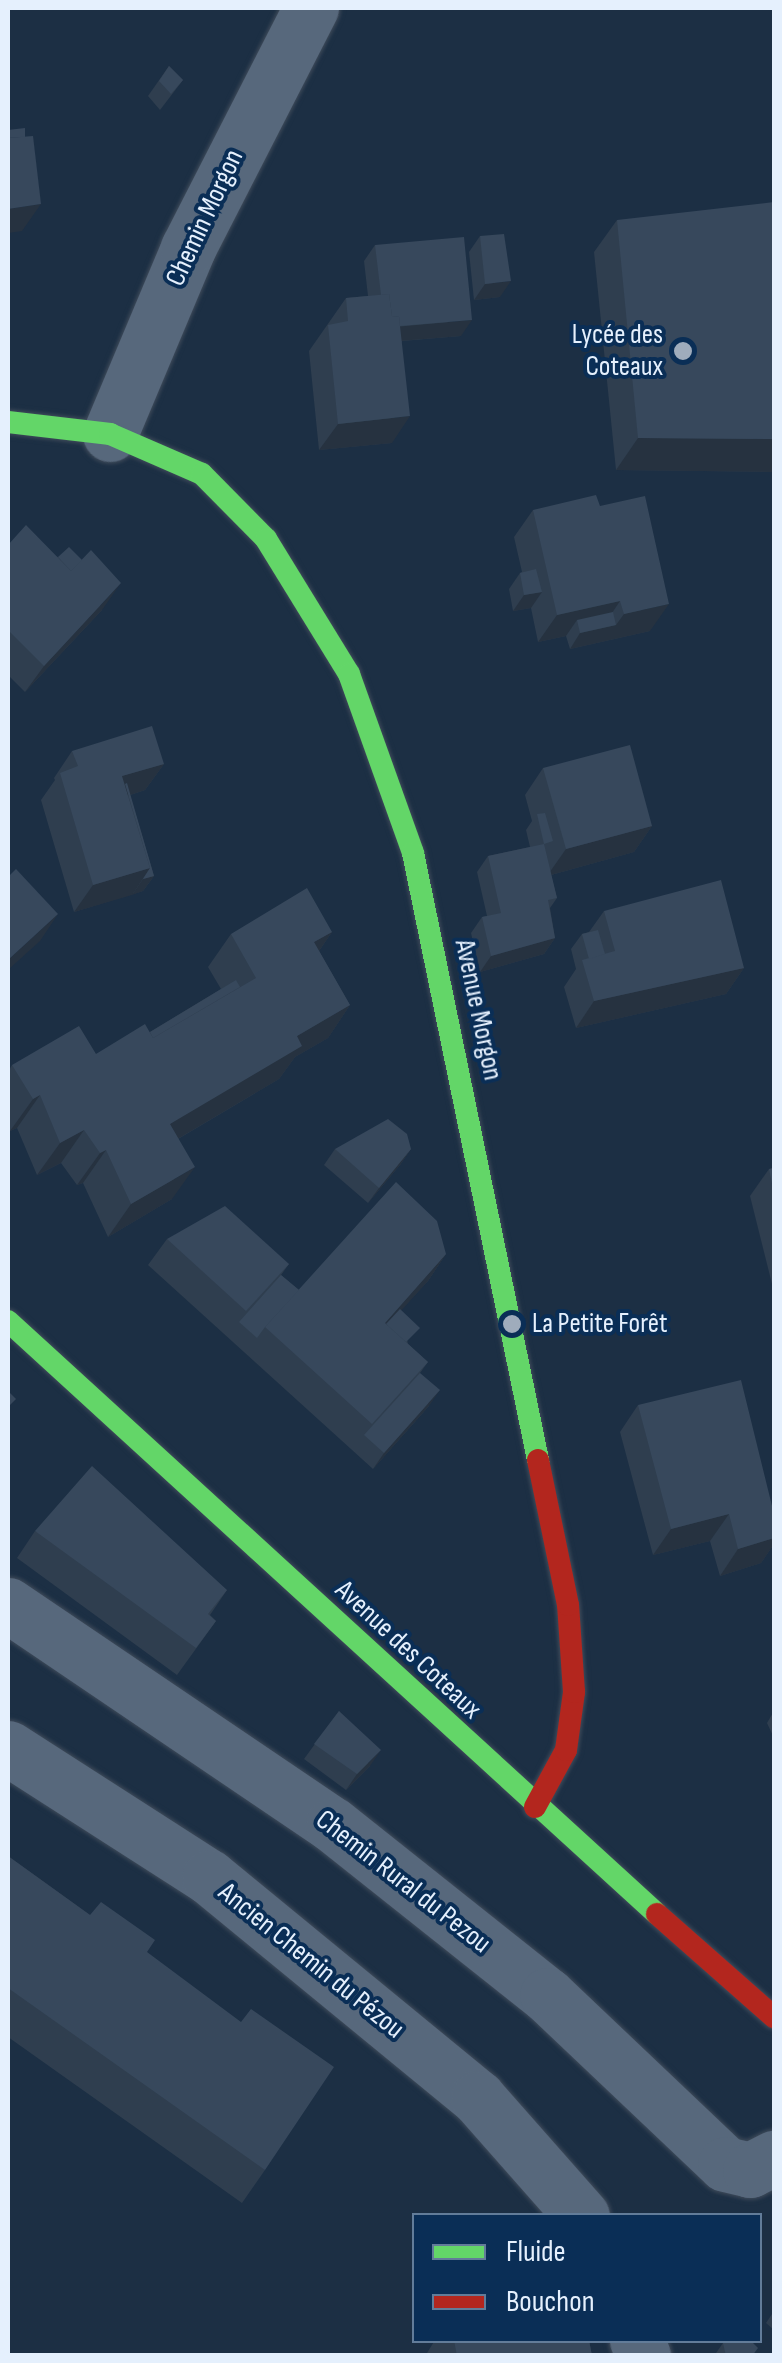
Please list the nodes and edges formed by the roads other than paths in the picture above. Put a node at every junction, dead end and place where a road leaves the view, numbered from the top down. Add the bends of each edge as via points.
1 (311, 8) edge
2 (8, 422) edge
3 (110, 434) junction
4 (8, 1321) edge
5 (8, 1605) edge
6 (8, 1748) edge
7 (535, 1807) junction
8 (774, 2017) edge
9 (774, 2158) edge
10 (579, 2213) edge

1 - 3 street, Chemin Morgon via 196,232
2 - 3 street, Avenue Morgon
3 - 7 street, Avenue Morgon via 202,474 266,539 349,674 412,852 568,1605 574,1692 566,1750
4 - 7 street, Avenue des Coteaux
5 - 9 street, Chemin Rural du Pezou via 333,1824 547,1994 724,2164 750,2170
6 - 10 street, Ancien Chemin du Pézou via 209,1877 478,2098
7 - 8 street, Avenue des Coteaux

